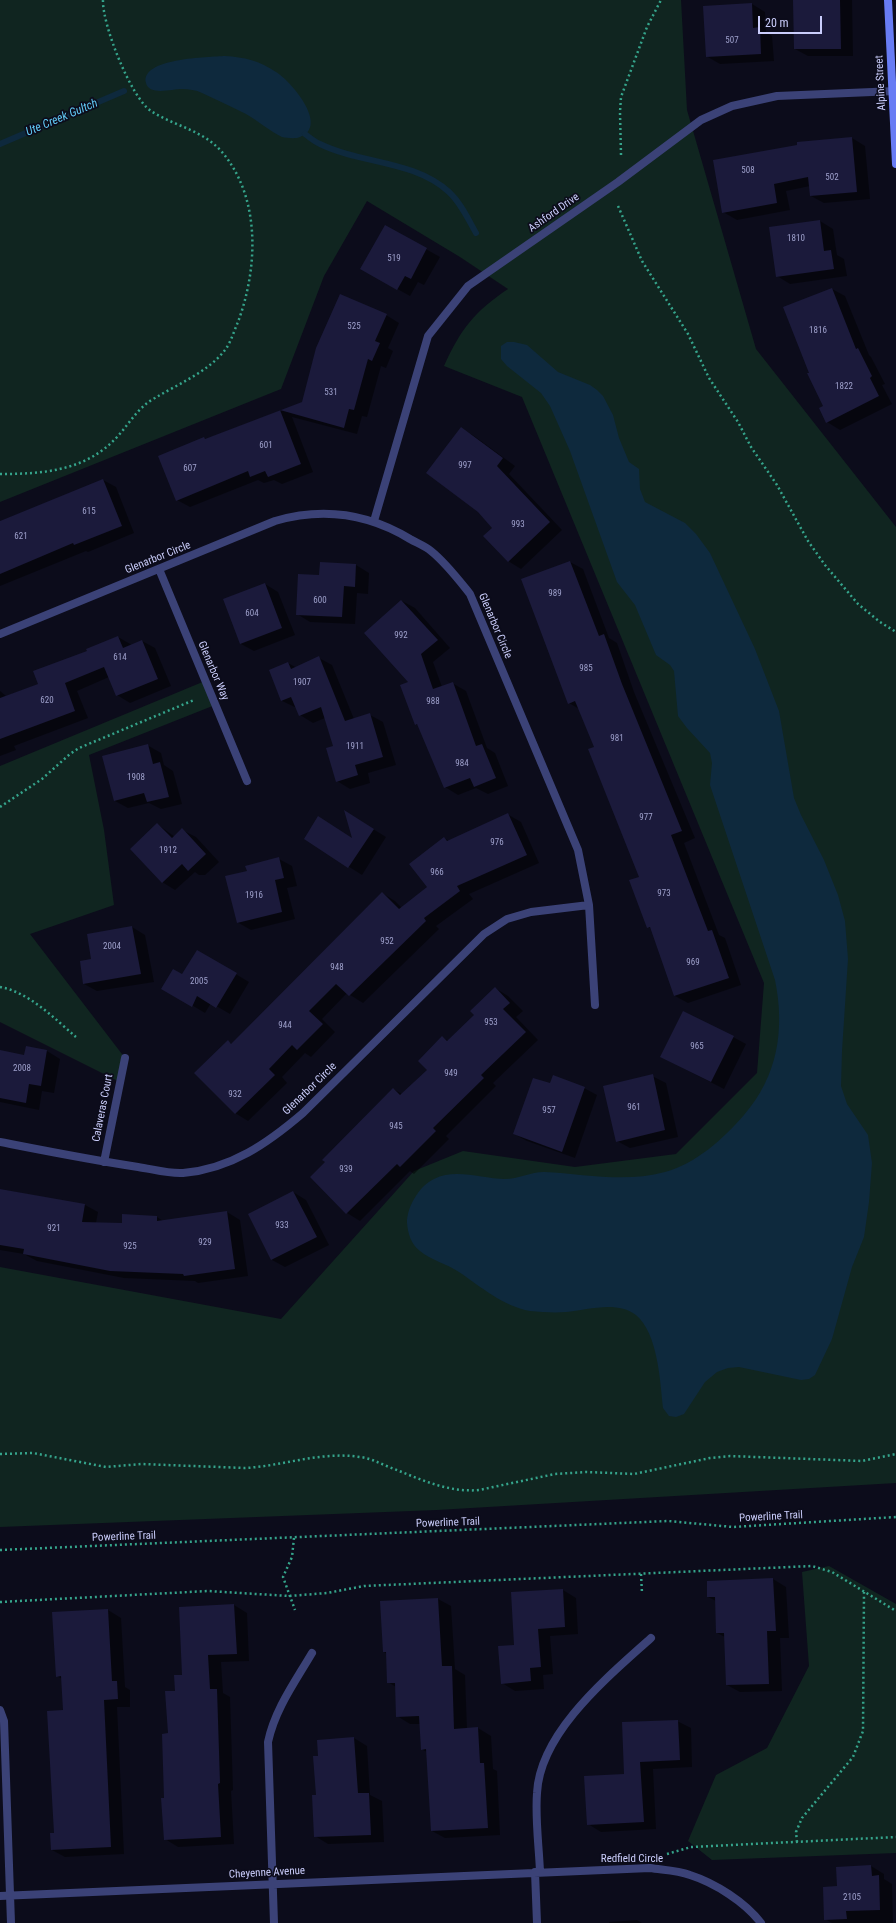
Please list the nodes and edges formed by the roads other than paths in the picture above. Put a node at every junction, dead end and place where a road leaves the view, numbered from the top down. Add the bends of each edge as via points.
1 (888, 0) edge
2 (894, 91) edge
3 (896, 164) edge
4 (374, 521) junction
5 (159, 569) junction
6 (0, 634) edge
7 (247, 781) dead end
8 (589, 905) junction
9 (595, 1005) dead end
10 (125, 1058) dead end
11 (0, 1142) edge
12 (104, 1162) junction
13 (651, 1638) dead end
14 (312, 1653) dead end
15 (0, 1710) edge
16 (537, 1872) junction
17 (272, 1884) junction
18 (0, 1896) edge
19 (10, 1896) junction
20 (11, 1923) edge
21 (274, 1923) edge
22 (537, 1923) edge
23 (761, 1923) edge

1 - 2 street, Alpine Street
2 - 3 street, Alpine Street
2 - 4 street, Ashford Drive via 777,96 732,106 701,120 618,182 468,286 428,336
4 - 5 street, Glenarbor Circle via 347,515 294,516 275,521
4 - 8 street, Glenarbor Circle via 397,531 430,551 470,594 578,850
5 - 6 street, Glenarbor Circle
5 - 7 street, Glenarbor Way
8 - 9 street, Glenarbor Circle
8 - 12 street, Glenarbor Circle via 531,912 507,919 484,934 303,1113 279,1134 249,1154 218,1166 182,1173
10 - 12 street, Calaveras Court
11 - 12 street, Glenarbor Circle
13 - 16 street via 590,1693 543,1762 537,1792
14 - 17 street via 284,1699 272,1724 268,1742
15 - 19 street via 4,1721
16 - 17 street, Cheyenne Avenue
16 - 22 street
16 - 23 street, Redfield Circle via 650,1868 690,1875 737,1901
17 - 19 street, Cheyenne Avenue
17 - 21 street
18 - 19 street, Cheyenne Avenue
19 - 20 street

